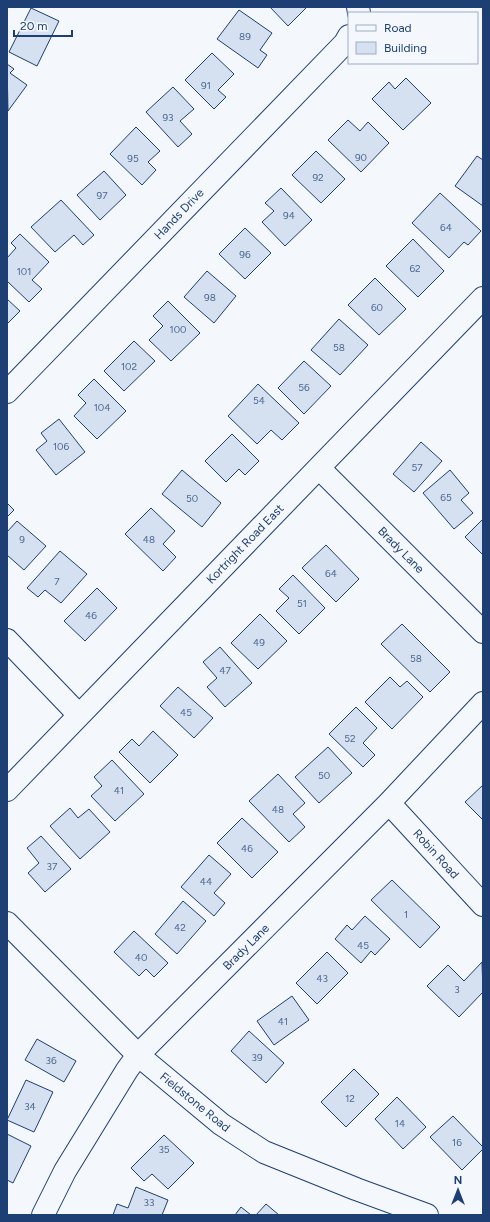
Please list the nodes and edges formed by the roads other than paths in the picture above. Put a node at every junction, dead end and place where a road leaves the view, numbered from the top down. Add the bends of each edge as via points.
1 (348, 38) edge
2 (483, 298) edge
3 (7, 392) edge
4 (319, 468) junction
5 (483, 632) edge
6 (7, 640) edge
7 (483, 703) edge
8 (79, 715) junction
9 (7, 790) edge
10 (389, 803) junction
11 (483, 905) edge
12 (7, 923) edge
13 (138, 1055) junction
14 (43, 1215) edge
15 (427, 1215) edge

1 - 3 street, Hands Drive
2 - 4 street, Kortright Road East
4 - 5 street, Brady Lane
4 - 8 street, Kortright Road East
6 - 8 street
7 - 10 street, Brady Lane
8 - 9 street, Kortright Road East
10 - 11 street, Robin Road
10 - 13 street, Brady Lane
12 - 13 street, Fieldstone Road
13 - 14 street, Brady Lane via 65,1170
13 - 15 street, Fieldstone Road via 221,1124 264,1152

